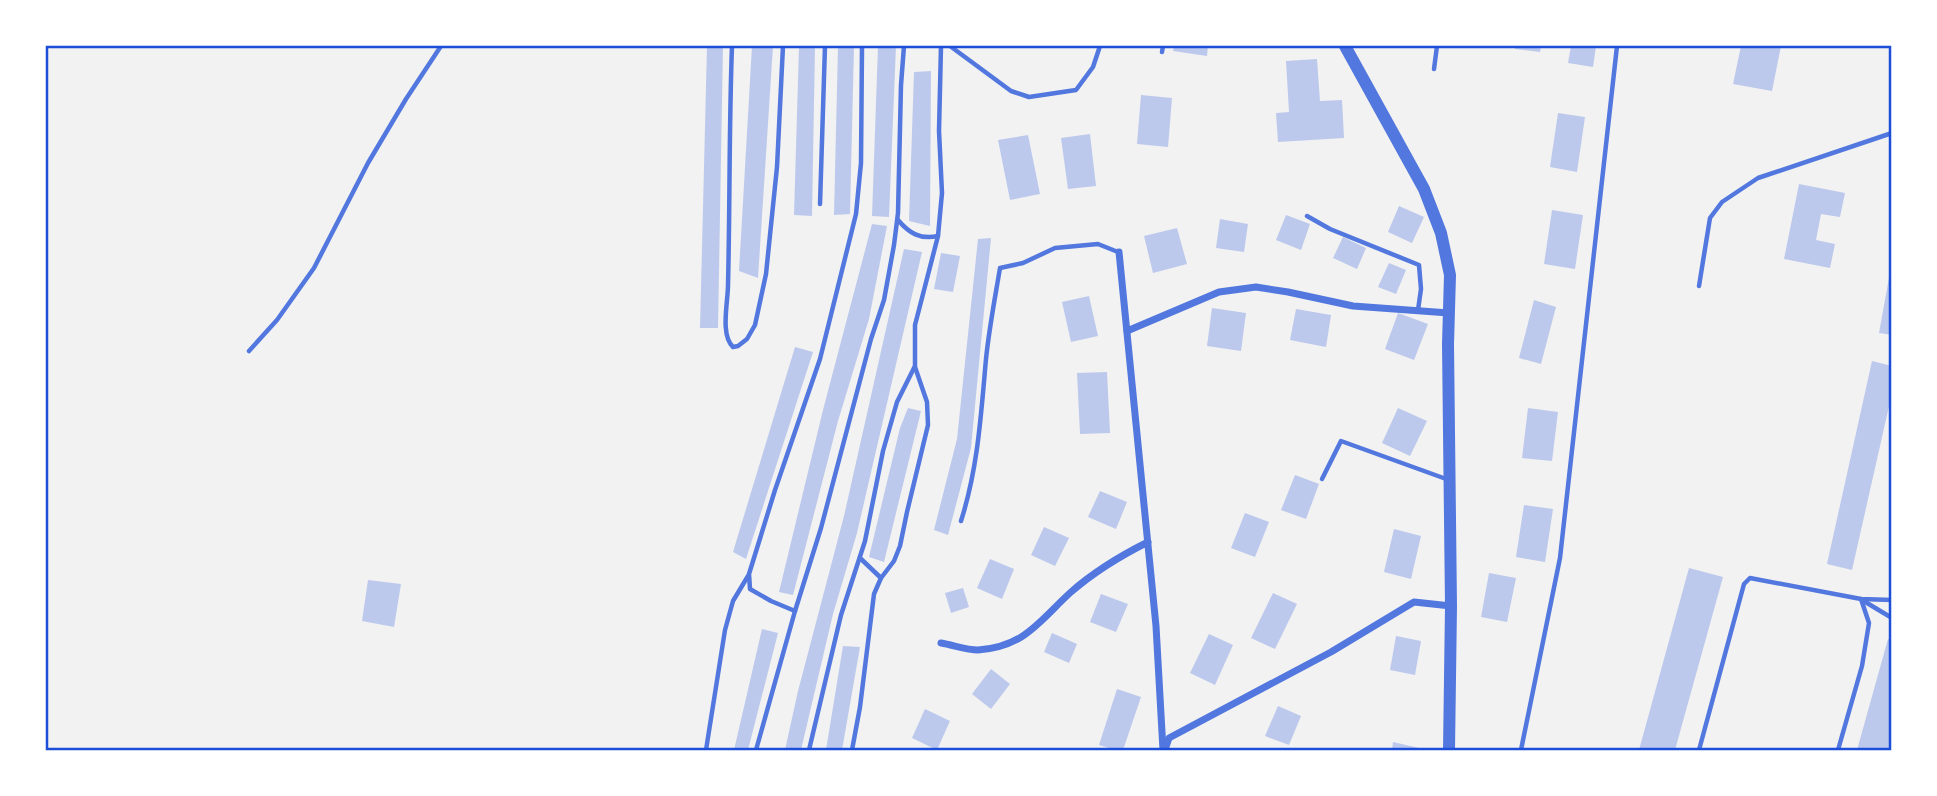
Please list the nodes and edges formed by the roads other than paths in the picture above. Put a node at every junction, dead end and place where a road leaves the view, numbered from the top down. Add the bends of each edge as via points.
1 (441, 46) edge
2 (732, 46) edge
3 (783, 46) edge
4 (825, 46) edge
5 (863, 46) edge
6 (904, 46) edge
7 (941, 46) edge
8 (950, 46) edge
9 (1100, 46) edge
10 (1345, 46) edge
11 (1437, 46) edge
12 (1617, 46) edge
13 (1434, 69) dead end
14 (1892, 132) edge
15 (820, 204) dead end
16 (1307, 216) dead end
17 (897, 219) junction
18 (938, 236) junction
19 (1119, 252) joint
20 (1699, 286) dead end
21 (1418, 310) junction
22 (1448, 313) junction
23 (1127, 331) junction
24 (249, 351) dead end
25 (915, 366) junction
26 (1322, 479) dead end
27 (1450, 481) junction
28 (961, 521) dead end
29 (1148, 542) junction
30 (860, 558) junction
31 (749, 573) junction
32 (881, 578) junction
33 (1861, 599) junction
34 (1892, 600) edge
35 (1451, 606) junction
36 (794, 611) junction
37 (1892, 618) edge
38 (941, 643) dead end
39 (706, 751) edge
40 (756, 751) edge
41 (809, 751) edge
42 (852, 751) edge
43 (1164, 751) edge
44 (1449, 751) edge
45 (1521, 751) edge
46 (1699, 751) edge
47 (1838, 751) edge

1 - 24 lane via 368,163 314,268
2 - 3 lane via 725,337 733,347 747,339 755,325 766,274
4 - 15 lane
5 - 31 lane via 856,214 820,359
6 - 17 lane
7 - 18 lane
8 - 9 lane via 1011,91 1029,97 1076,90 1093,67
10 - 22 street via 1424,189 1441,233 1450,275
11 - 13 lane
12 - 45 lane via 1560,558
14 - 20 lane via 1758,178 1722,202 1710,218
16 - 21 lane via 1419,265
17 - 18 lane via 909,233
17 - 36 lane via 884,300
18 - 25 lane via 915,325
19 - 23 street
19 - 28 lane via 1098,244 1055,248 1000,268 979,442
21 - 22 street
21 - 23 street via 1353,306 1256,287 1219,292
22 - 27 street
23 - 29 street
25 - 30 lane via 897,402
25 - 32 lane via 927,402 928,425 900,546
26 - 27 lane via 1341,441
27 - 35 street
29 - 38 street via 1111,561 1011,644 976,650
29 - 43 street
30 - 32 lane
30 - 41 lane via 841,615
31 - 36 lane via 750,589
31 - 39 lane via 733,601 725,630
32 - 42 lane via 874,594
33 - 34 lane
33 - 37 lane
33 - 46 lane via 1750,578 1744,584
33 - 47 lane via 1870,623 1863,666
35 - 43 street via 1414,602 1169,738
35 - 44 street
36 - 40 lane

